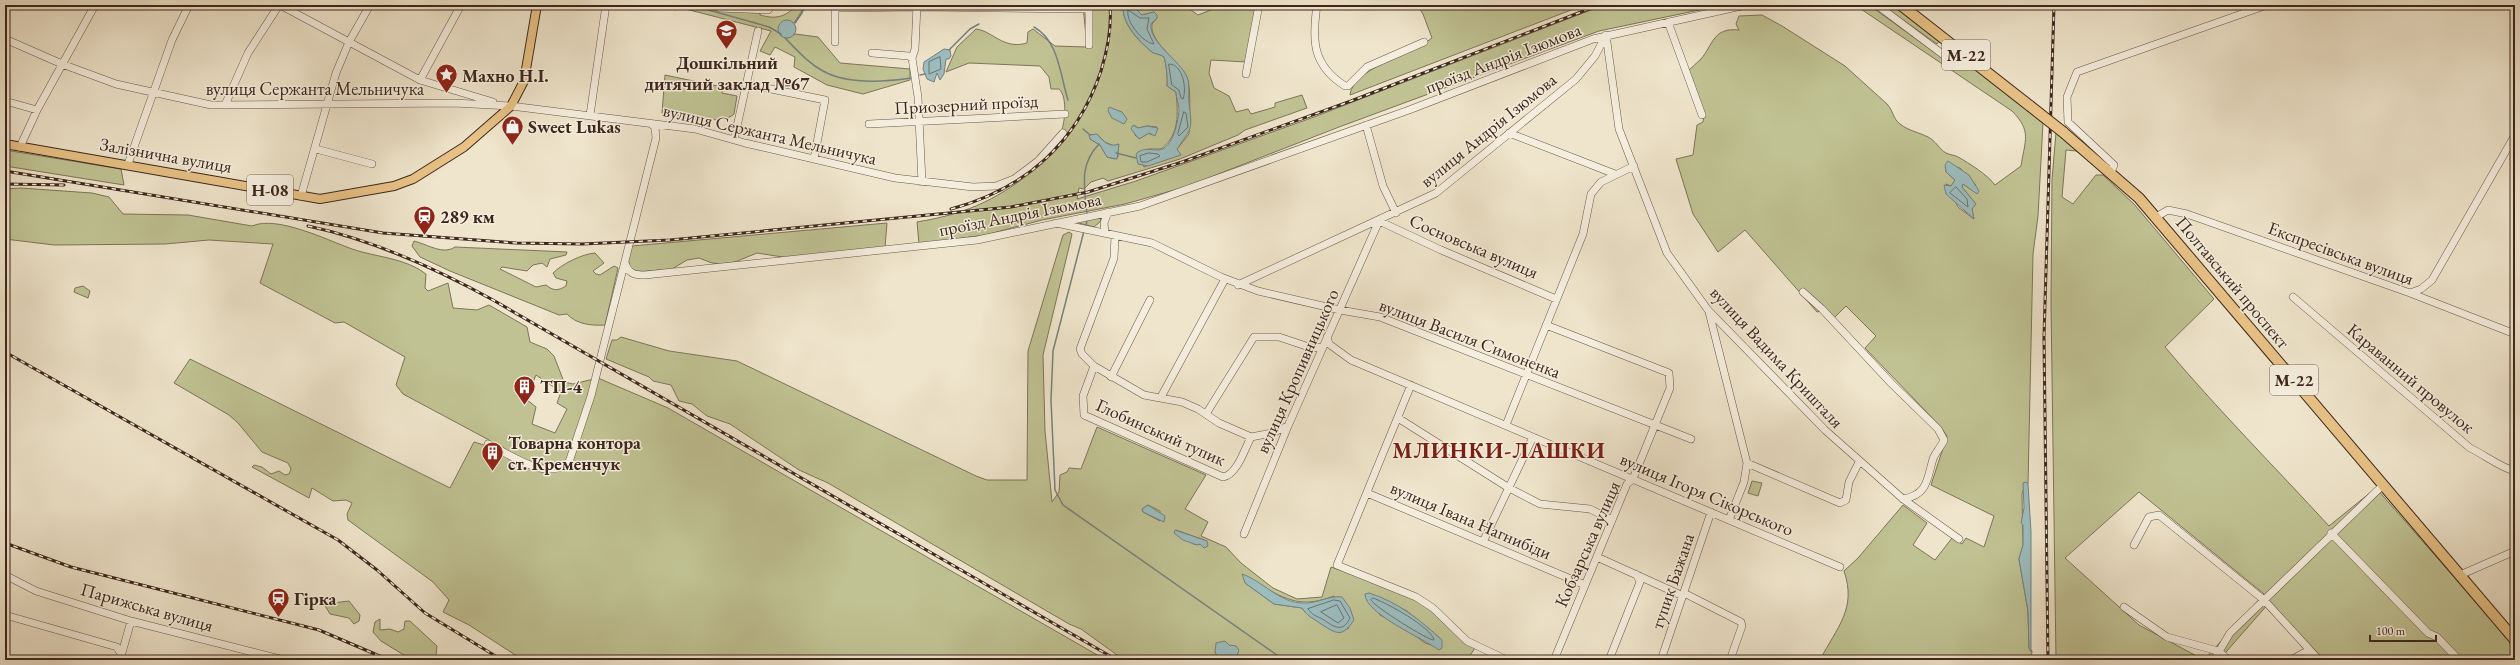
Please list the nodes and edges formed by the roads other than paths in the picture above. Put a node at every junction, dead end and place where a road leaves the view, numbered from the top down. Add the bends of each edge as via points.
1 (95, 5) edge
2 (189, 5) edge
3 (280, 5) edge
4 (370, 5) edge
5 (461, 5) edge
6 (537, 5) edge
7 (606, 5) edge
8 (1259, 5) edge
9 (1317, 5) edge
10 (1746, 5) edge
11 (1877, 5) edge
12 (1901, 5) edge
13 (2267, 5) edge
14 (917, 6) edge
15 (771, 7) edge
16 (835, 7) edge
17 (1089, 7) edge
18 (720, 8) dead end
19 (1668, 22) junction
20 (758, 31) dead end
21 (1606, 35) junction
22 (5, 40) edge
23 (349, 42) junction
24 (835, 42) dead end
25 (1424, 42) dead end
26 (1089, 45) dead end
27 (1957, 48) junction
28 (872, 53) dead end
29 (912, 58) junction
30 (62, 64) junction
31 (1246, 74) dead end
32 (420, 80) junction
33 (747, 84) junction
34 (152, 93) junction
35 (5, 101) edge
36 (327, 103) junction
37 (225, 105) junction
38 (511, 106) junction
39 (37, 110) junction
40 (1065, 114) dead end
41 (590, 115) junction
42 (1702, 115) dead end
43 (919, 123) junction
44 (651, 124) junction
45 (869, 124) dead end
46 (1366, 125) junction
47 (1063, 133) dead end
48 (1509, 134) junction
49 (2515, 135) edge
50 (734, 140) junction
51 (5, 144) edge
52 (20, 147) junction
53 (316, 149) junction
54 (814, 159) junction
55 (128, 164) junction
56 (372, 164) dead end
57 (1634, 166) junction
58 (2111, 172) junction
59 (1615, 174) junction
60 (922, 182) junction
61 (301, 196) junction
62 (1108, 212) junction
63 (1396, 213) junction
64 (2156, 218) junction
65 (1379, 221) junction
66 (1053, 223) junction
67 (1105, 233) junction
68 (1115, 236) junction
69 (625, 263) junction
70 (1225, 279) junction
71 (1238, 285) junction
72 (1803, 292) dead end
73 (2410, 293) junction
74 (2293, 297) dead end
75 (1556, 299) junction
76 (1150, 300) dead end
77 (1340, 310) junction
78 (1708, 310) junction
79 (1546, 325) junction
80 (2515, 334) edge
81 (1327, 337) junction
82 (1323, 347) junction
83 (1094, 366) junction
84 (1526, 375) junction
85 (1111, 377) junction
86 (1411, 386) junction
87 (1162, 397) junction
88 (1206, 414) junction
89 (1398, 418) junction
90 (1654, 425) junction
91 (1288, 426) junction
92 (1506, 426) junction
93 (1251, 437) junction
94 (1533, 437) junction
95 (1691, 439) dead end
96 (488, 444) dead end
97 (1859, 462) junction
98 (1747, 463) junction
99 (2515, 470) edge
100 (1633, 479) junction
101 (2383, 485) junction
102 (1509, 488) junction
103 (1367, 493) junction
104 (1903, 499) junction
105 (1711, 512) junction
106 (1612, 520) junction
107 (1729, 520) junction
108 (2332, 533) junction
109 (1244, 534) dead end
110 (1959, 539) dead end
111 (1483, 542) junction
112 (2134, 545) dead end
113 (2515, 552) edge
114 (1597, 557) junction
115 (1840, 567) dead end
116 (5, 575) edge
117 (1637, 575) junction
118 (2460, 575) junction
119 (1585, 585) junction
120 (1683, 595) junction
121 (2264, 600) junction
122 (2124, 607) dead end
123 (5, 615) edge
124 (131, 621) junction
125 (2515, 640) edge
126 (2309, 650) junction
127 (2218, 651) junction
128 (120, 657) edge
129 (284, 660) edge
130 (1507, 660) edge
131 (1554, 660) edge
132 (1609, 660) edge
133 (1661, 660) edge
134 (1730, 660) edge
135 (2214, 660) edge
136 (2229, 660) edge
137 (2291, 660) edge
138 (2319, 660) edge
139 (2459, 660) edge

1 - 30 street
2 - 34 street via 172,40
3 - 23 street
3 - 37 street via 248,53
4 - 23 street
5 - 32 street
6 - 38 main road, Н-08 via 524,81
7 - 41 street
8 - 31 street
9 - 25 street via 1314,40 1319,59 1327,72 1345,86 1367,67
10 - 19 street, проїзд Андрія Ізюмова
11 - 27 street via 1945,56 1950,56
12 - 27 highway, Полтавський проспект / М-22
13 - 58 street via 2077,72 2067,97 2068,122 2110,160 2114,165
14 - 16 street
14 - 17 street
14 - 29 street via 915,49
15 - 18 street via 762,10
16 - 24 street
17 - 26 street
19 - 21 street, проїзд Андрія Ізюмова
19 - 42 street
20 - 33 street
21 - 46 street, проїзд Андрія Ізюмова
21 - 48 street, вулиця Андрія Ізюмова via 1596,56 1576,79
21 - 57 street, вулиця Вадима Кришталя via 1619,129
22 - 30 street, вулиця Сержанта Мельничука
23 - 32 street
23 - 36 street
27 - 58 highway, Полтавський проспект / М-22, bridge
28 - 29 street
29 - 43 street
30 - 34 street, вулиця Сержанта Мельничука via 116,84
30 - 39 street
32 - 38 street
33 - 50 street
33 - 54 street via 825,100
34 - 37 street, вулиця Сержанта Мельничука via 211,105
34 - 55 street
35 - 39 street
36 - 37 street, вулиця Сержанта Мельничука
36 - 38 street, вулиця Сержанта Мельничука
36 - 53 street
38 - 41 street, вулиця Сержанта Мельничука
38 - 61 main road, Залізнична вулиця / Н-08 via 464,147 413,178 394,186 336,198
39 - 52 street
40 - 43 street, Приозерний проїзд
41 - 44 street, вулиця Сержанта Мельничука
43 - 45 street, Приозерний проїзд
43 - 60 street
44 - 50 street, вулиця Сержанта Мельничука via 695,129
44 - 69 street via 655,127 656,138
46 - 62 street, проїзд Андрія Ізюмова via 1140,206
46 - 63 street via 1383,186
47 - 60 street, вулиця Сержанта Мельничука via 1028,170 1003,184 973,187
48 - 59 street
48 - 63 street, вулиця Андрія Ізюмова via 1436,193
49 - 73 street via 2432,280 2421,289
50 - 54 street, вулиця Сержанта Мельничука
51 - 52 main road, Залізнична вулиця / Н-08
52 - 55 main road, Залізнична вулиця / Н-08
53 - 56 street
53 - 61 street
54 - 60 street, вулиця Сержанта Мельничука
55 - 61 main road, Залізнична вулиця / Н-08
57 - 59 street
57 - 78 street, вулиця Вадима Кришталя via 1667,253
58 - 64 highway, Полтавський проспект / М-22
59 - 75 street via 1601,182 1591,194 1583,234
62 - 66 street, проїзд Андрія Ізюмова
62 - 67 street via 1104,223
63 - 65 street, вулиця Андрія Ізюмова
64 - 73 street, Експресівська вулиця via 2168,210 2187,214
64 - 101 highway, Полтавський проспект / М-22
65 - 71 street, вулиця Андрія Ізюмова
65 - 75 street, Сосновська вулиця
65 - 77 street, вулиця Кропивницького
66 - 67 street, вулиця Василя Симоненка
66 - 69 street, проїзд Андрія Ізюмова via 977,240 645,276 635,275 628,270
67 - 68 street, вулиця Василя Симоненка
68 - 70 street, вулиця Василя Симоненка via 1152,243
68 - 83 street via 1114,258 1080,349
69 - 96 street via 592,396 569,462 560,469 547,470 521,461
70 - 71 street, вулиця Василя Симоненка
70 - 87 street
71 - 77 street, вулиця Василя Симоненка
72 - 104 street via 1938,429 1944,440 1933,458 1929,481 1919,493
73 - 80 street, Експресівська вулиця
74 - 99 street, Караванний провулок via 2470,448 2496,461 2503,468
75 - 79 street
76 - 85 street
77 - 81 street, вулиця Кропивницького
77 - 84 street, вулиця Василя Симоненка via 1380,317
78 - 97 street, вулиця Вадима Кришталя
78 - 98 street
79 - 84 street
79 - 90 street, Кобзарська вулиця via 1669,373 1670,388
81 - 82 street, вулиця Кропивницького
81 - 86 street, вулиця Ігоря Сікорського via 1328,344 1351,360
82 - 88 street via 1312,348 1279,337 1254,337
82 - 91 street, вулиця Кропивницького
83 - 85 street
83 - 93 street, Глобинський тупик via 1083,396 1082,412 1087,418 1223,477 1228,477 1236,466
84 - 90 street, вулиця Василя Симоненка
84 - 92 street
85 - 87 street via 1144,395
86 - 89 street
86 - 92 street, вулиця Ігоря Сікорського
87 - 88 street via 1182,402
88 - 93 street via 1219,423
89 - 102 street
89 - 103 street
90 - 95 street, вулиця Василя Симоненка
90 - 100 street, Кобзарська вулиця
91 - 93 street via 1272,433
91 - 109 street, вулиця Кропивницького
92 - 94 street, вулиця Ігоря Сікорського
94 - 100 street, вулиця Ігоря Сікорського
94 - 102 street
97 - 98 street via 1849,482 1846,500 1840,503
97 - 104 street, вулиця Вадима Кришталя
98 - 107 street via 1744,482
100 - 105 street, вулиця Ігоря Сікорського
100 - 106 street, Кобзарська вулиця via 1627,484
101 - 108 street
101 - 118 highway, Полтавський проспект / М-22
102 - 106 street via 1540,504 1590,509
102 - 111 street
103 - 111 street, вулиця Івана Нагнибіди
103 - 130 street via 1337,565 1416,597 1433,608 1467,641
104 - 110 street, вулиця Вадима Кришталя
105 - 107 street, вулиця Ігоря Сікорського
105 - 120 street, тупик Бажана
106 - 114 street, Кобзарська вулиця
107 - 115 street, вулиця Ігоря Сікорського
108 - 121 street
108 - 139 street via 2428,633 2437,637
111 - 119 street, вулиця Івана Нагнибіди
112 - 121 street via 2149,517 2159,515
113 - 118 street
114 - 117 street
114 - 119 street, Кобзарська вулиця
116 - 124 street, Парижська вулиця via 36,591
117 - 120 street
117 - 132 street via 1640,582
118 - 125 highway, Полтавський проспект / М-22
119 - 131 street, Кобзарська вулиця
120 - 133 street, тупик Бажана
120 - 134 street via 1741,622 1742,626
121 - 126 street via 2291,627
121 - 127 street via 2230,634
122 - 127 street via 2167,636
123 - 128 street via 117,647
124 - 128 street
124 - 129 street, Парижська вулиця
126 - 137 street
126 - 138 street
127 - 135 street
127 - 136 street

